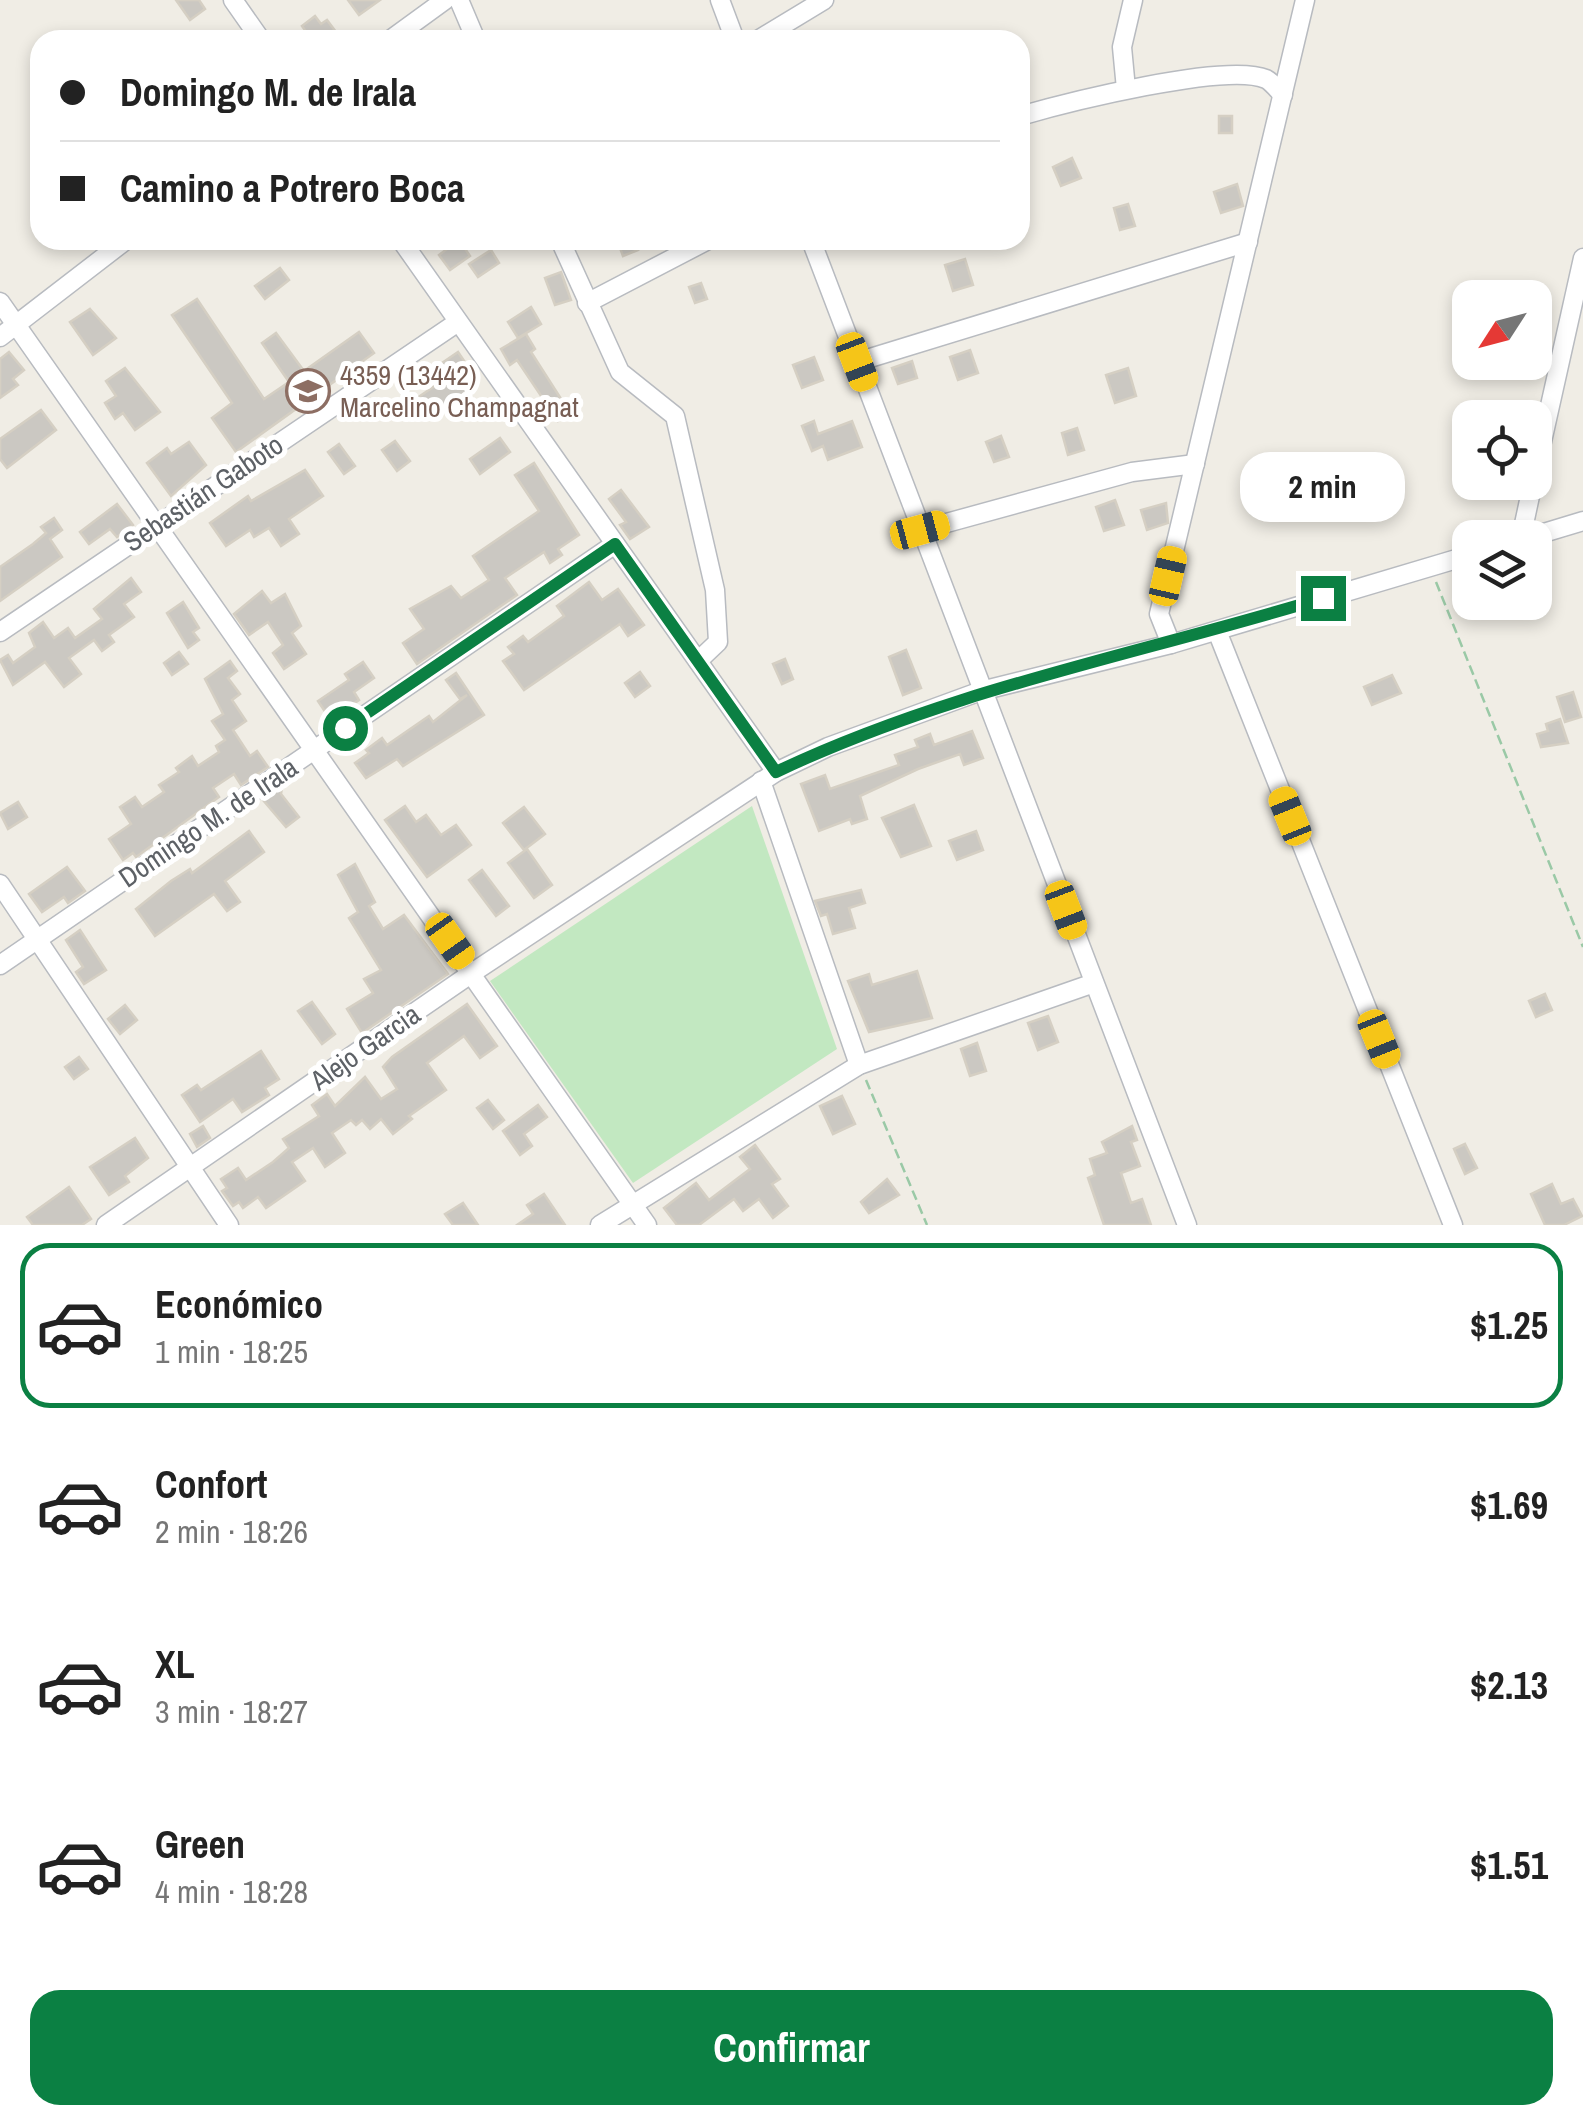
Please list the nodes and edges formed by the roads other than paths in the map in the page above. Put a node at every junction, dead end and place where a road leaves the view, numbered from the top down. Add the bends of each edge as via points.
1 (233, 0) edge
2 (445, 0) edge
3 (459, 0) edge
4 (720, 0) edge
5 (824, 0) edge
6 (1132, 0) edge
7 (1305, 0) edge
8 (254, 30) edge
9 (404, 30) edge
10 (472, 30) edge
11 (732, 30) edge
12 (774, 30) edge
13 (1126, 89) junction
14 (1284, 95) junction
15 (1030, 113) edge
16 (1248, 242) junction
17 (113, 250) edge
18 (408, 250) edge
19 (564, 250) edge
20 (689, 250) edge
21 (815, 250) edge
22 (1583, 258) edge
23 (0, 302) edge
24 (587, 303) junction
25 (458, 322) junction
26 (8, 331) edge
27 (857, 362) junction
28 (1551, 400) edge
29 (1195, 464) junction
30 (1583, 520) edge
31 (158, 522) junction
32 (1552, 529) edge
33 (920, 530) junction
34 (615, 544) junction
35 (1452, 559) edge
36 (1217, 630) junction
37 (0, 632) edge
38 (1171, 644) junction
39 (698, 661) junction
40 (982, 691) junction
41 (315, 748) junction
42 (769, 777) junction
43 (0, 884) edge
44 (37, 940) junction
45 (0, 965) edge
46 (472, 973) junction
47 (1094, 983) junction
48 (859, 1064) junction
49 (190, 1167) junction
50 (632, 1203) junction
51 (106, 1225) edge
52 (228, 1225) edge
53 (600, 1225) edge
54 (647, 1225) edge
55 (1187, 1225) edge
56 (1453, 1225) edge

1 - 8 street
2 - 9 street
3 - 10 street
4 - 11 street
5 - 12 street
6 - 13 street via 1122,46
7 - 14 street
13 - 14 street via 1242,76 1267,80
13 - 15 street
14 - 16 street
16 - 27 street
16 - 29 street
17 - 26 street
18 - 25 street
19 - 24 street
20 - 24 street
21 - 27 street
22 - 28 street
23 - 26 street
24 - 39 street via 620,372 676,416 715,590 718,642
25 - 31 street, Sebastián Gaboto
25 - 34 street
26 - 31 street
27 - 33 street
29 - 33 street via 1132,472
29 - 38 street via 1159,614
30 - 32 street
31 - 37 street, Sebastián Gaboto
31 - 41 street
33 - 40 street
34 - 39 street
34 - 41 street, Domingo M. de Irala
35 - 36 street, Alejo Garcia
36 - 38 street, Alejo Garcia
36 - 56 street
38 - 40 street, Alejo Garcia
39 - 42 street
40 - 42 street, Alejo Garcia via 828,747
40 - 47 street
41 - 44 street, Domingo M. de Irala
41 - 46 street
42 - 46 street, Alejo Garcia
42 - 48 street
43 - 44 street
44 - 45 street, Domingo M. de Irala
44 - 49 street
46 - 49 street, Alejo Garcia
46 - 50 street
47 - 48 street
47 - 55 street
48 - 50 street
49 - 51 street, Alejo Garcia
49 - 52 street
50 - 53 street
50 - 54 street

